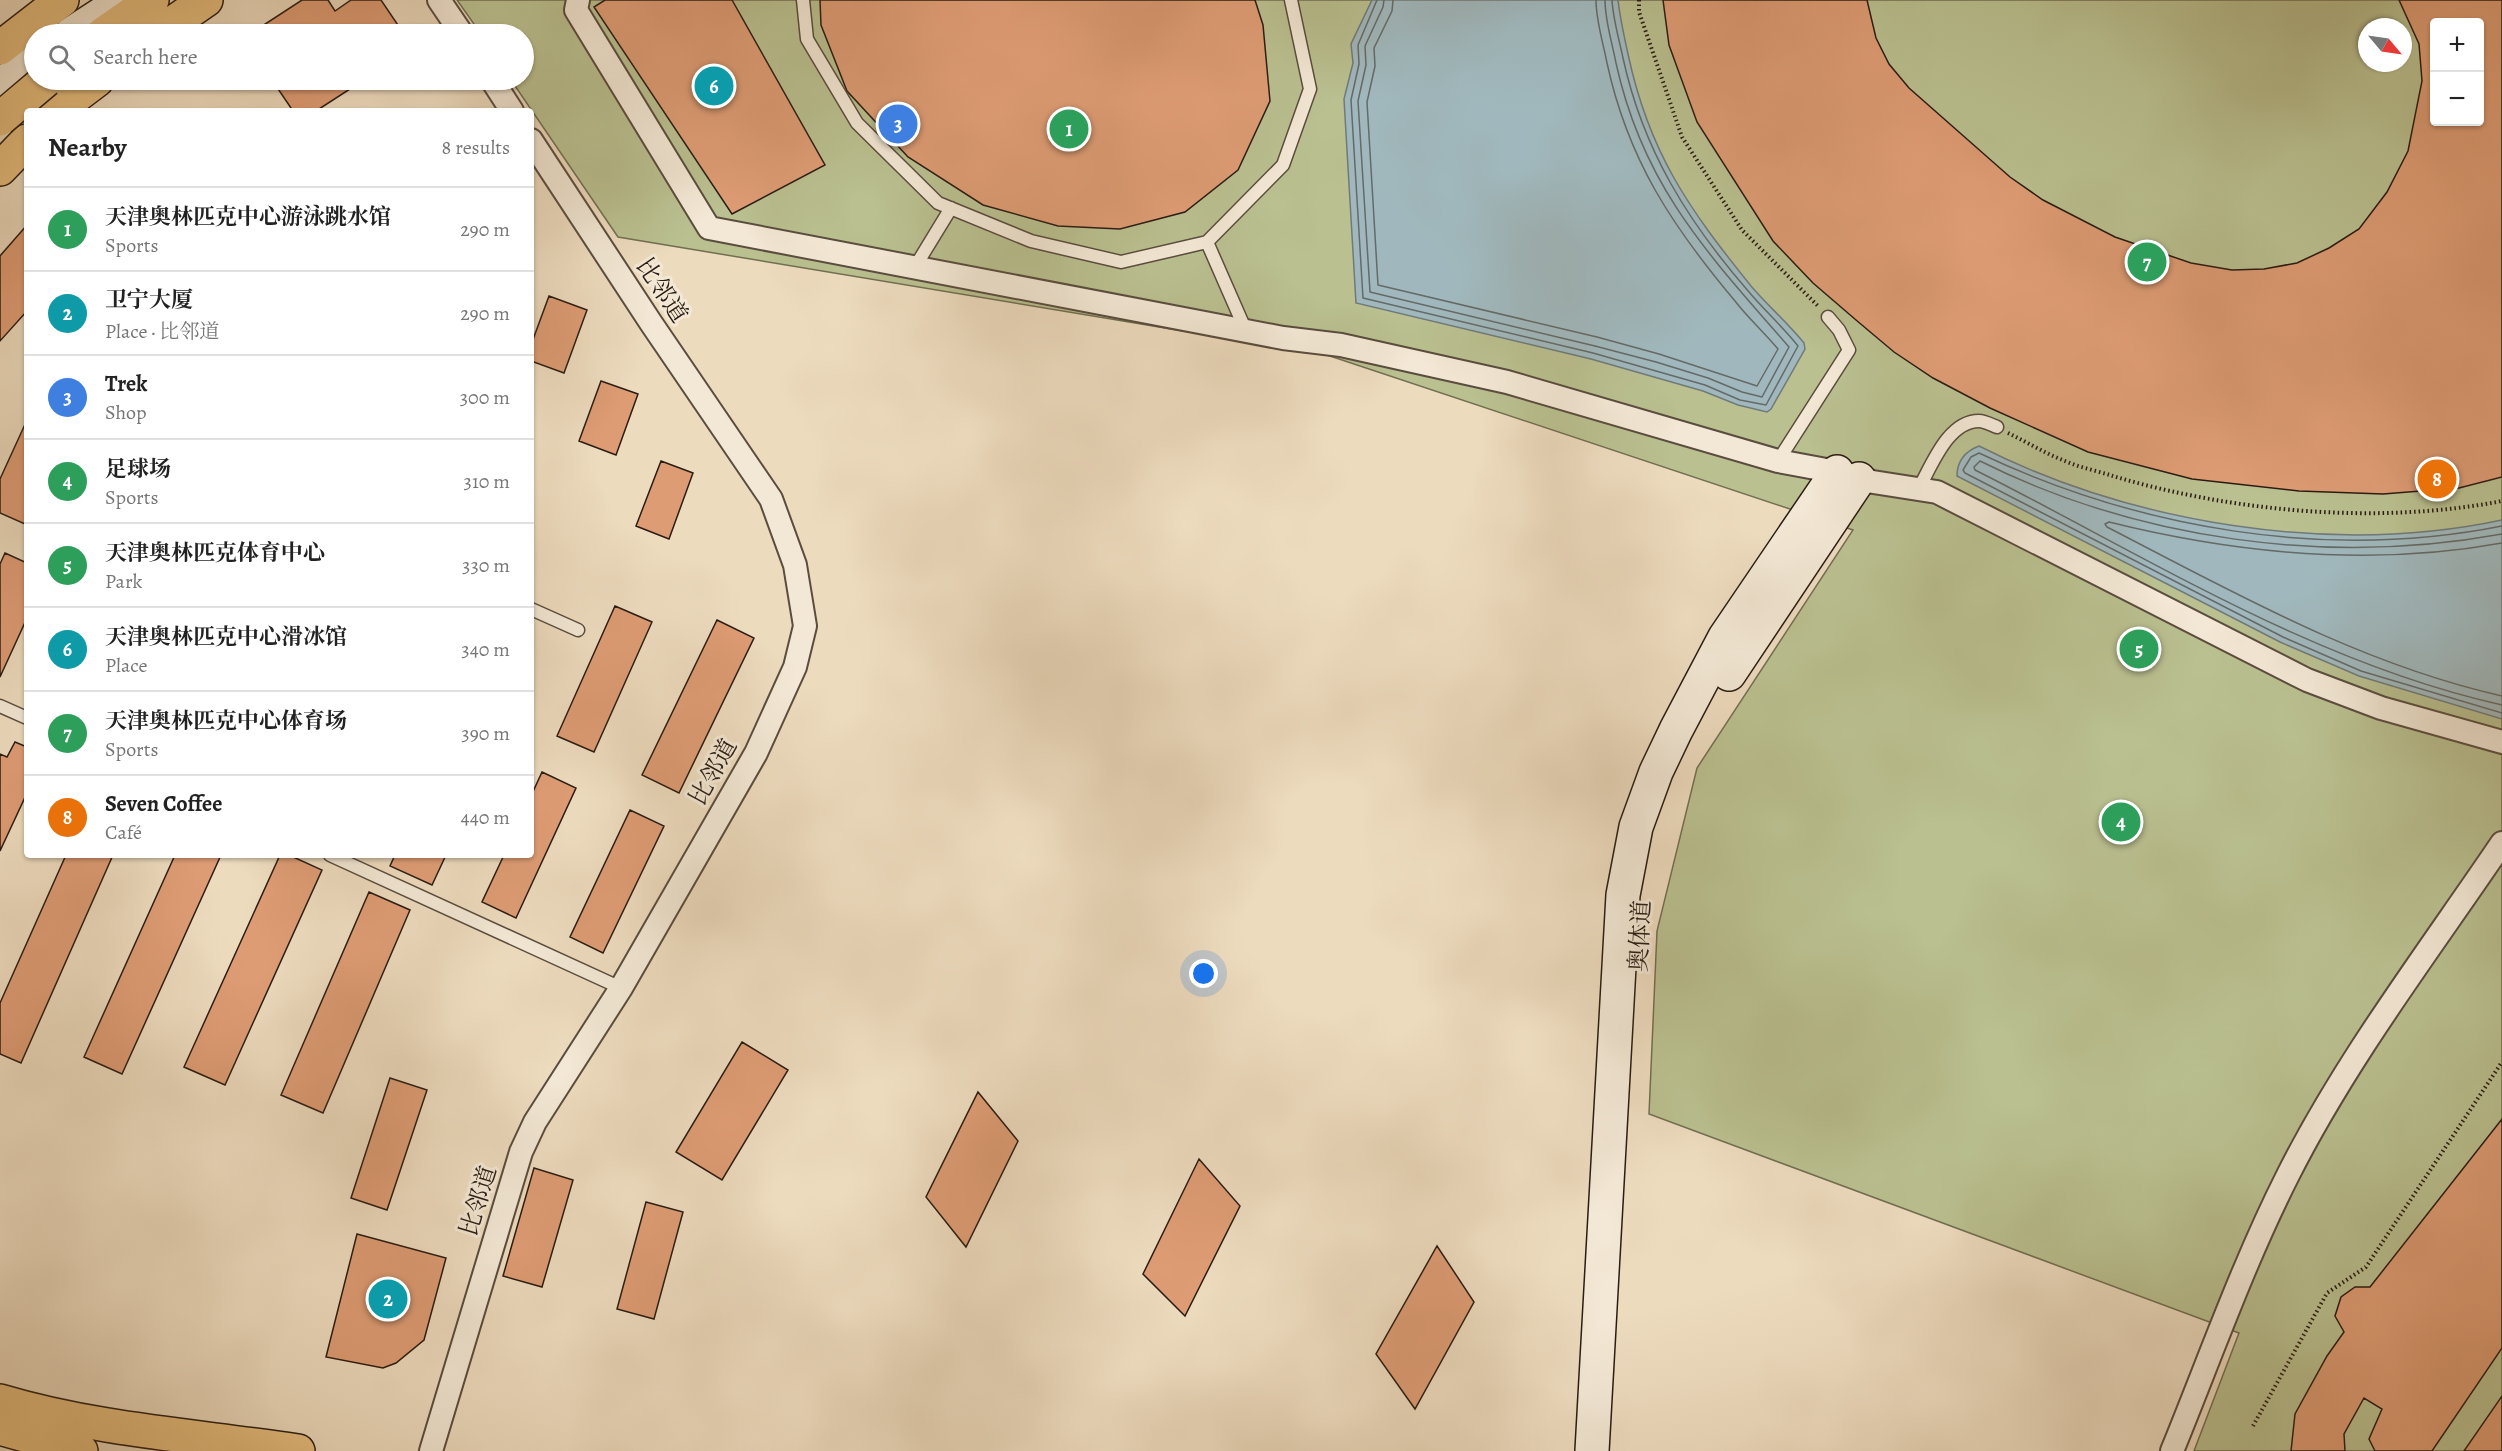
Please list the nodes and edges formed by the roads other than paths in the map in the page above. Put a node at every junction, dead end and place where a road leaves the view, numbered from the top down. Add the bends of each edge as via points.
1 (62, 0) edge
2 (132, 0) edge
3 (152, 0) edge
4 (206, 0) edge
5 (439, 0) edge
6 (578, 0) edge
7 (803, 0) edge
8 (1291, 0) edge
9 (31, 24) edge
10 (86, 24) edge
11 (117, 24) edge
12 (171, 24) edge
13 (455, 24) edge
14 (24, 29) edge
15 (0, 48) edge
16 (27, 90) edge
17 (38, 90) edge
18 (69, 90) edge
19 (498, 90) edge
20 (24, 106) edge
21 (510, 108) edge
22 (24, 144) edge
23 (534, 144) edge
24 (0, 154) edge
25 (0, 169) edge
26 (951, 208) junction
27 (1208, 242) junction
28 (915, 267) junction
29 (1828, 317) road end
30 (1246, 331) junction
31 (1997, 427) road end
32 (1778, 461) junction
33 (1848, 475) junction
34 (1919, 488) junction
35 (534, 610) edge
36 (578, 630) dead end
37 (0, 706) edge
38 (24, 717) edge
39 (2502, 742) edge
40 (2502, 843) edge
41 (337, 858) edge
42 (621, 988) junction
43 (0, 1401) edge
44 (0, 1428) edge
45 (81, 1451) edge
46 (298, 1451) edge
47 (431, 1451) edge
48 (1592, 1451) edge
49 (1612, 1451) edge
50 (2172, 1451) edge

1 - 9 main road
2 - 10 street
3 - 11 main road
4 - 12 main road
5 - 13 street
6 - 28 street via 576,10 709,228
7 - 26 lane via 807,39 857,123 938,203
8 - 27 lane via 1310,89 1283,165
14 - 15 main road
16 - 20 street
17 - 20 main road, bridge
18 - 20 main road
19 - 21 street
20 - 24 main road
22 - 25 main road
23 - 42 street, 比邻道 via 771,499 795,565 805,626 795,667 756,753
26 - 27 lane via 1031,240 1121,262
26 - 28 lane
27 - 30 lane
28 - 30 street
29 - 32 lane via 1849,350
30 - 32 street via 1341,345 1507,382
31 - 34 lane via 1980,420 1962,426 1947,438
32 - 33 street
33 - 34 street
33 - 48 street via 1725,637 1656,772 1636,827 1623,895
33 - 49 street, 奥体道 via 1702,717 1674,772 1657,820 1641,902
34 - 39 street via 1937,492 2022,534 2307,680 2381,708
35 - 36 lane
37 - 38 lane
40 - 50 street via 2331,1096 2294,1164 2257,1238
41 - 42 lane
42 - 47 street, 比邻道 via 535,1122 521,1152
43 - 46 main road via 101,1425
44 - 45 main road

